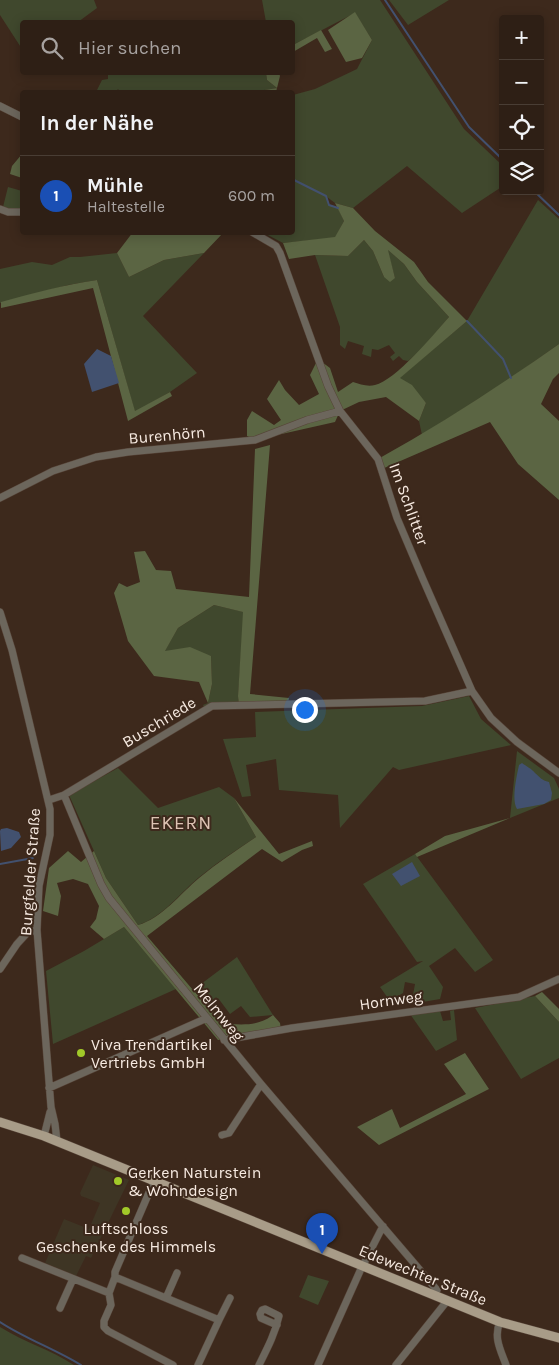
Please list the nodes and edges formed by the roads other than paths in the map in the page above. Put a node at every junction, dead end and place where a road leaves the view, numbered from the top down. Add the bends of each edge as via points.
1 (0, 106) edge
2 (20, 116) edge
3 (0, 210) edge
4 (20, 212) edge
5 (257, 235) edge
6 (340, 411) junction
7 (0, 498) edge
8 (0, 612) edge
9 (472, 691) junction
10 (559, 773) edge
11 (64, 795) junction
12 (49, 800) junction
13 (38, 930) junction
14 (0, 968) edge
15 (559, 979) edge
16 (207, 1018) junction
17 (224, 1040) junction
18 (261, 1084) junction
19 (49, 1088) junction
20 (51, 1109) junction
21 (0, 1122) edge
22 (44, 1136) junction
23 (222, 1136) dead end
24 (56, 1141) junction
25 (154, 1181) junction
26 (383, 1226) junction
27 (22, 1258) dead end
28 (362, 1266) junction
29 (177, 1273) dead end
30 (115, 1277) junction
31 (73, 1279) junction
32 (437, 1290) dead end
33 (109, 1293) junction
34 (166, 1298) junction
35 (230, 1298) dead end
36 (447, 1301) junction
37 (60, 1308) dead end
38 (220, 1320) junction
39 (500, 1322) junction
40 (277, 1325) dead end
41 (559, 1338) edge
42 (173, 1365) edge
43 (198, 1365) edge
44 (260, 1365) edge
45 (318, 1365) edge
46 (396, 1365) edge
47 (506, 1365) edge

1 - 2 street
3 - 4 street
5 - 6 street, Im Schlitter via 276,246 280,253
6 - 7 street, Burenhörn via 254,440 96,457 53,471
6 - 9 street, Im Schlitter via 378,459 401,526
8 - 12 street, Burgfelder Straße
9 - 10 street, Im Schlitter via 491,718
9 - 11 street, Buschriede via 425,701 212,706
11 - 12 street, Buschriede
11 - 16 street, Melmweg via 109,898
12 - 13 street, Burgfelder Straße via 51,826 39,886
13 - 14 street via 28,932
13 - 19 street, Burgfelder Straße
15 - 17 street, Hornweg via 519,997
16 - 17 street, Melmweg
16 - 19 street
17 - 18 street, Melmweg
18 - 23 street via 229,1133
18 - 26 street, Melmweg
19 - 20 street, Burgfelder Straße
20 - 22 street, Burgfelder Straße
20 - 24 street, Burgfelder Straße
21 - 22 main road, Edewechter Straße
22 - 24 main road, Edewechter Straße
24 - 25 main road, Edewechter Straße
25 - 28 main road, Edewechter Straße
25 - 30 street via 114,1272
26 - 28 street
26 - 32 street, Melmweg
27 - 31 street
28 - 36 main road, Edewechter Straße
28 - 45 street
29 - 34 street
30 - 33 street
30 - 34 street
31 - 33 street
31 - 37 street
33 - 42 street via 111,1305 104,1327
34 - 38 street
35 - 38 street
36 - 39 main road, Edewechter Straße
36 - 46 street
38 - 43 street
39 - 41 main road, Edewechter Straße
39 - 47 street via 496,1339
40 - 44 street

